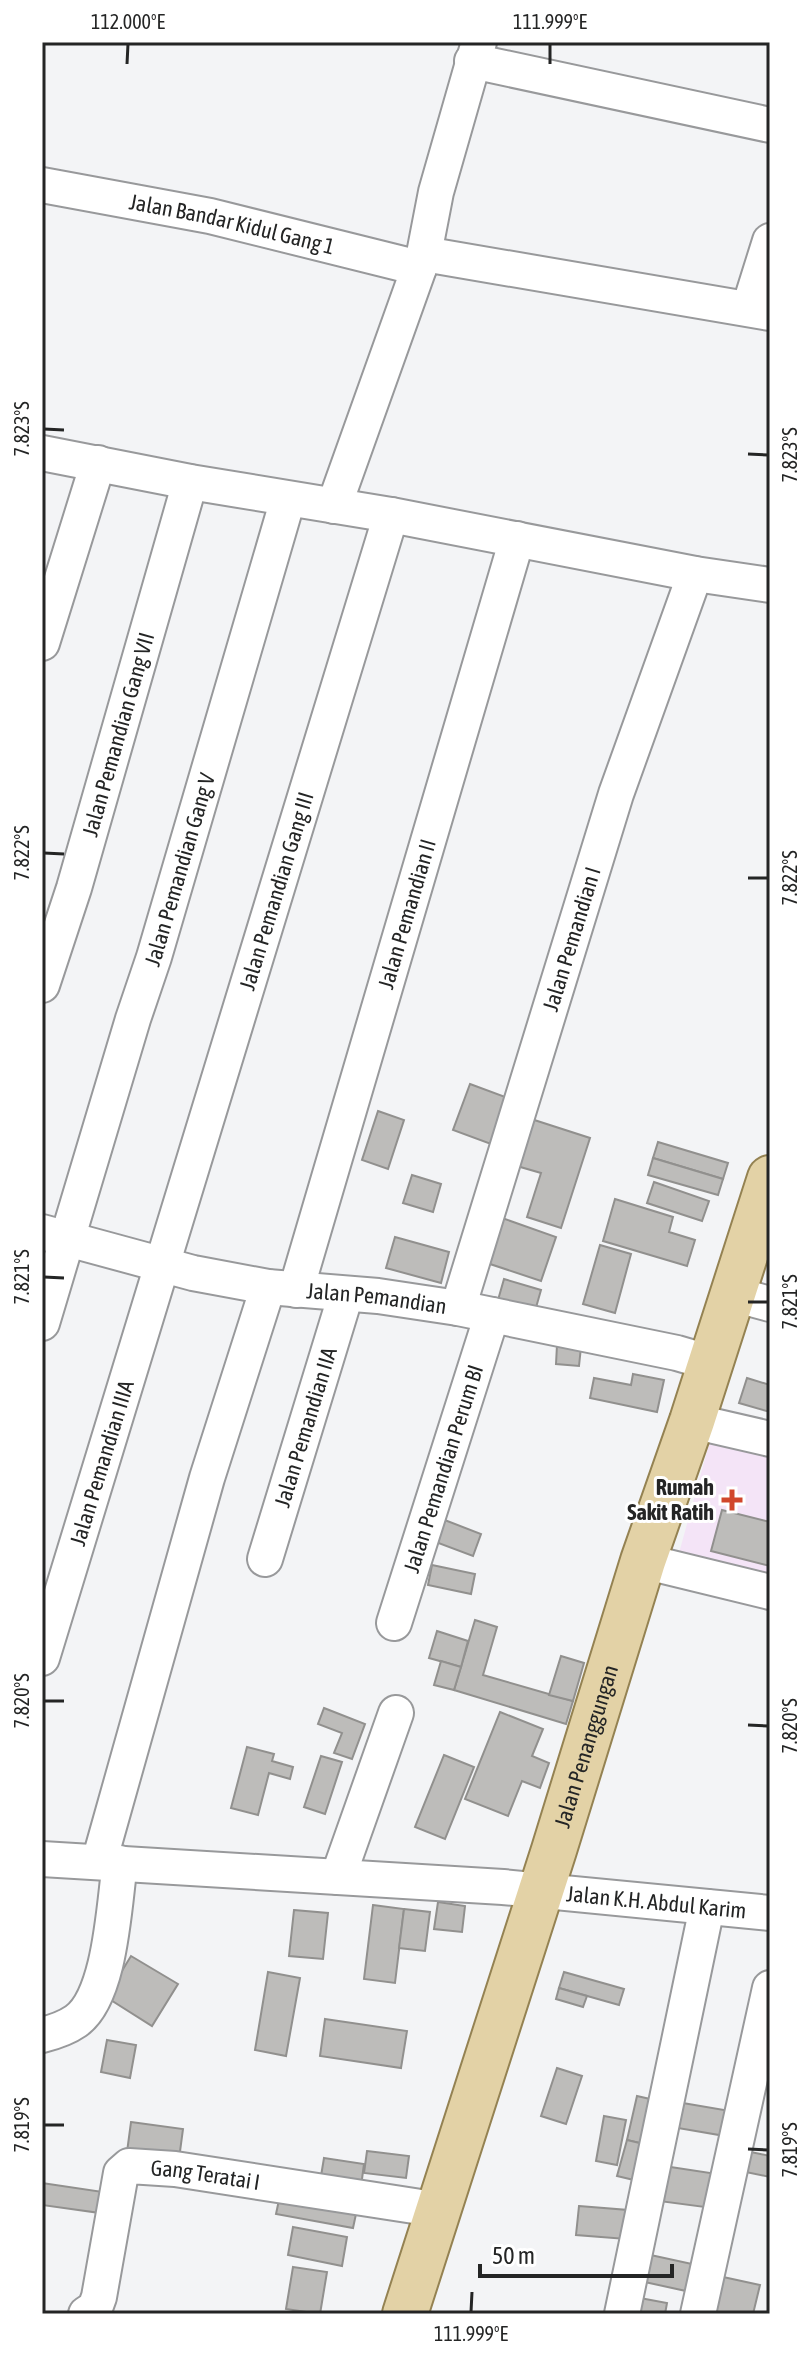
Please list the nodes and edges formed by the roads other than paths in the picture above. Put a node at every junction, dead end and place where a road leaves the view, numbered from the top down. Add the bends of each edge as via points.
1 (476, 52) edge
2 (770, 125) edge
3 (42, 185) edge
4 (770, 241) edge
5 (422, 261) junction
6 (759, 310) edge
7 (42, 453) edge
8 (98, 463) junction
9 (190, 482) junction
10 (288, 499) junction
11 (334, 506) junction
12 (391, 515) junction
13 (517, 539) junction
14 (695, 574) junction
15 (770, 585) edge
16 (42, 643) edge
17 (42, 985) edge
18 (770, 1178) edge
19 (54, 1236) edge
20 (161, 1266) junction
21 (282, 1289) junction
22 (346, 1294) junction
23 (751, 1299) edge
24 (458, 1308) junction
25 (492, 1315) junction
26 (42, 1323) edge
27 (711, 1363) junction
28 (692, 1421) junction
29 (770, 1439) edge
30 (265, 1559) dead end
31 (643, 1561) junction
32 (770, 1592) edge
33 (394, 1623) dead end
34 (42, 1658) edge
35 (396, 1713) dead end
36 (42, 1859) edge
37 (109, 1862) junction
38 (338, 1877) junction
39 (542, 1890) junction
40 (707, 1907) junction
41 (770, 1913) edge
42 (770, 1988) edge
43 (42, 2035) edge
44 (440, 2210) junction
45 (86, 2314) edge
46 (405, 2314) edge
47 (622, 2314) edge
48 (698, 2314) edge

1 - 2 street
1 - 5 street
3 - 5 street, Jalan Bandar Kidul Gang 1
4 - 6 street
5 - 6 street, Jalan Bandar Kidul Gang 1
5 - 11 street
7 - 8 street
8 - 9 street
8 - 16 street
9 - 10 street
9 - 17 street, Jalan Pemandian Gang VII
10 - 11 street
10 - 19 street, Jalan Pemandian Gang V via 159,942
11 - 12 street
12 - 13 street
12 - 20 street, Jalan Pemandian Gang III
13 - 14 street
13 - 21 street, Jalan Pemandian II
14 - 15 street
14 - 24 street, Jalan Pemandian I via 616,794
18 - 23 main road, Jalan Penanggungan
19 - 20 street, Jalan Pemandian
19 - 26 street, Jalan Pemandian Gang V
20 - 21 street, Jalan Pemandian
20 - 34 street, Jalan Pemandian IIIA
21 - 22 street, Jalan Pemandian
21 - 37 street, Jalan Pemandian II via 207,1478
22 - 24 street, Jalan Pemandian
22 - 30 street, Jalan Pemandian IIA
23 - 27 main road, Jalan Penanggungan
24 - 25 street, Jalan Pemandian
25 - 27 street, Jalan Pemandian
25 - 33 street, Jalan Pemandian Perum BI
27 - 28 main road, Jalan Penanggungan
28 - 29 street
28 - 31 main road, Jalan Penanggungan
31 - 32 street
31 - 39 main road, Jalan Penanggungan
35 - 38 street
36 - 37 street, Jalan K.H. Abdul Karim
37 - 38 street, Jalan K.H. Abdul Karim
37 - 43 street, Jalan Pemandian II via 106,1967 96,1995 79,2019
38 - 39 street, Jalan K.H. Abdul Karim
39 - 40 street, Jalan K.H. Abdul Karim
39 - 44 main road, Jalan Penanggungan
40 - 41 street, Jalan K.H. Abdul Karim
40 - 47 street
42 - 48 street
44 - 45 street, Gang Teratai I via 129,2166 121,2173 99,2297
44 - 46 main road, Jalan Penanggungan

